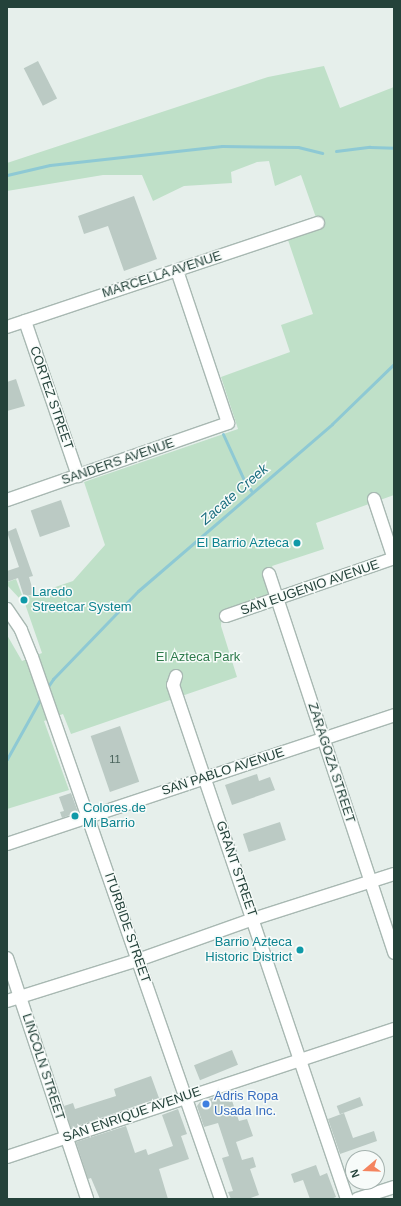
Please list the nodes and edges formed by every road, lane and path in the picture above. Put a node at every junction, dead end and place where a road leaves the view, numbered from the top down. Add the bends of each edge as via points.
1 (318, 223) dead end
2 (177, 271) junction
3 (25, 321) junction
4 (7, 327) edge
5 (78, 476) junction
6 (374, 499) dead end
7 (7, 500) edge
8 (394, 558) edge
9 (268, 574) dead end
10 (277, 598) junction
11 (7, 609) edge
12 (226, 616) dead end
13 (176, 676) dead end
14 (394, 715) edge
15 (324, 739) junction
16 (205, 779) junction
17 (88, 816) junction
18 (7, 844) edge
19 (394, 874) edge
20 (371, 882) junction
21 (253, 919) junction
22 (394, 953) edge
23 (7, 958) edge
24 (138, 960) junction
25 (20, 997) junction
26 (7, 1001) edge
27 (394, 1029) edge
28 (299, 1060) junction
29 (185, 1097) junction
30 (67, 1137) junction
31 (7, 1157) edge
32 (394, 1187) edge
33 (87, 1199) edge
34 (221, 1199) edge
35 (347, 1199) edge
36 (357, 1199) edge

1 - 2 street, MARCELLA AVENUE
2 - 3 street, MARCELLA AVENUE
2 - 5 street, SANDERS AVENUE via 228,423
3 - 4 street, MARCELLA AVENUE
3 - 5 street, CORTEZ STREET
5 - 7 street, SANDERS AVENUE
6 - 8 street
8 - 10 street, SAN EUGENIO AVENUE
9 - 10 street, ZARAGOZA STREET
10 - 12 street, SAN EUGENIO AVENUE
10 - 15 street, ZARAGOZA STREET
11 - 17 street, ITURBIDE STREET via 21,630 32,657
13 - 16 street, GRANT STREET via 173,685
14 - 15 street, SAN PABLO AVENUE
15 - 16 street, SAN PABLO AVENUE
15 - 20 street, ZARAGOZA STREET
16 - 17 street, SAN PABLO AVENUE
16 - 21 street, GRANT STREET
17 - 18 street, SAN PABLO AVENUE
17 - 24 street, ITURBIDE STREET
19 - 20 street
20 - 21 street
20 - 22 street, ZARAGOZA STREET
21 - 24 street
21 - 28 street, GRANT STREET
23 - 25 street, LINCOLN STREET
24 - 25 street
24 - 29 street, ITURBIDE STREET
25 - 26 street
25 - 30 street, LINCOLN STREET
27 - 28 street, SAN ENRIQUE AVENUE
28 - 29 street, SAN ENRIQUE AVENUE
28 - 35 street, GRANT STREET
29 - 30 street, SAN ENRIQUE AVENUE
29 - 34 street, ITURBIDE STREET
30 - 31 street, SAN ENRIQUE AVENUE
30 - 33 street, LINCOLN STREET
32 - 36 street

